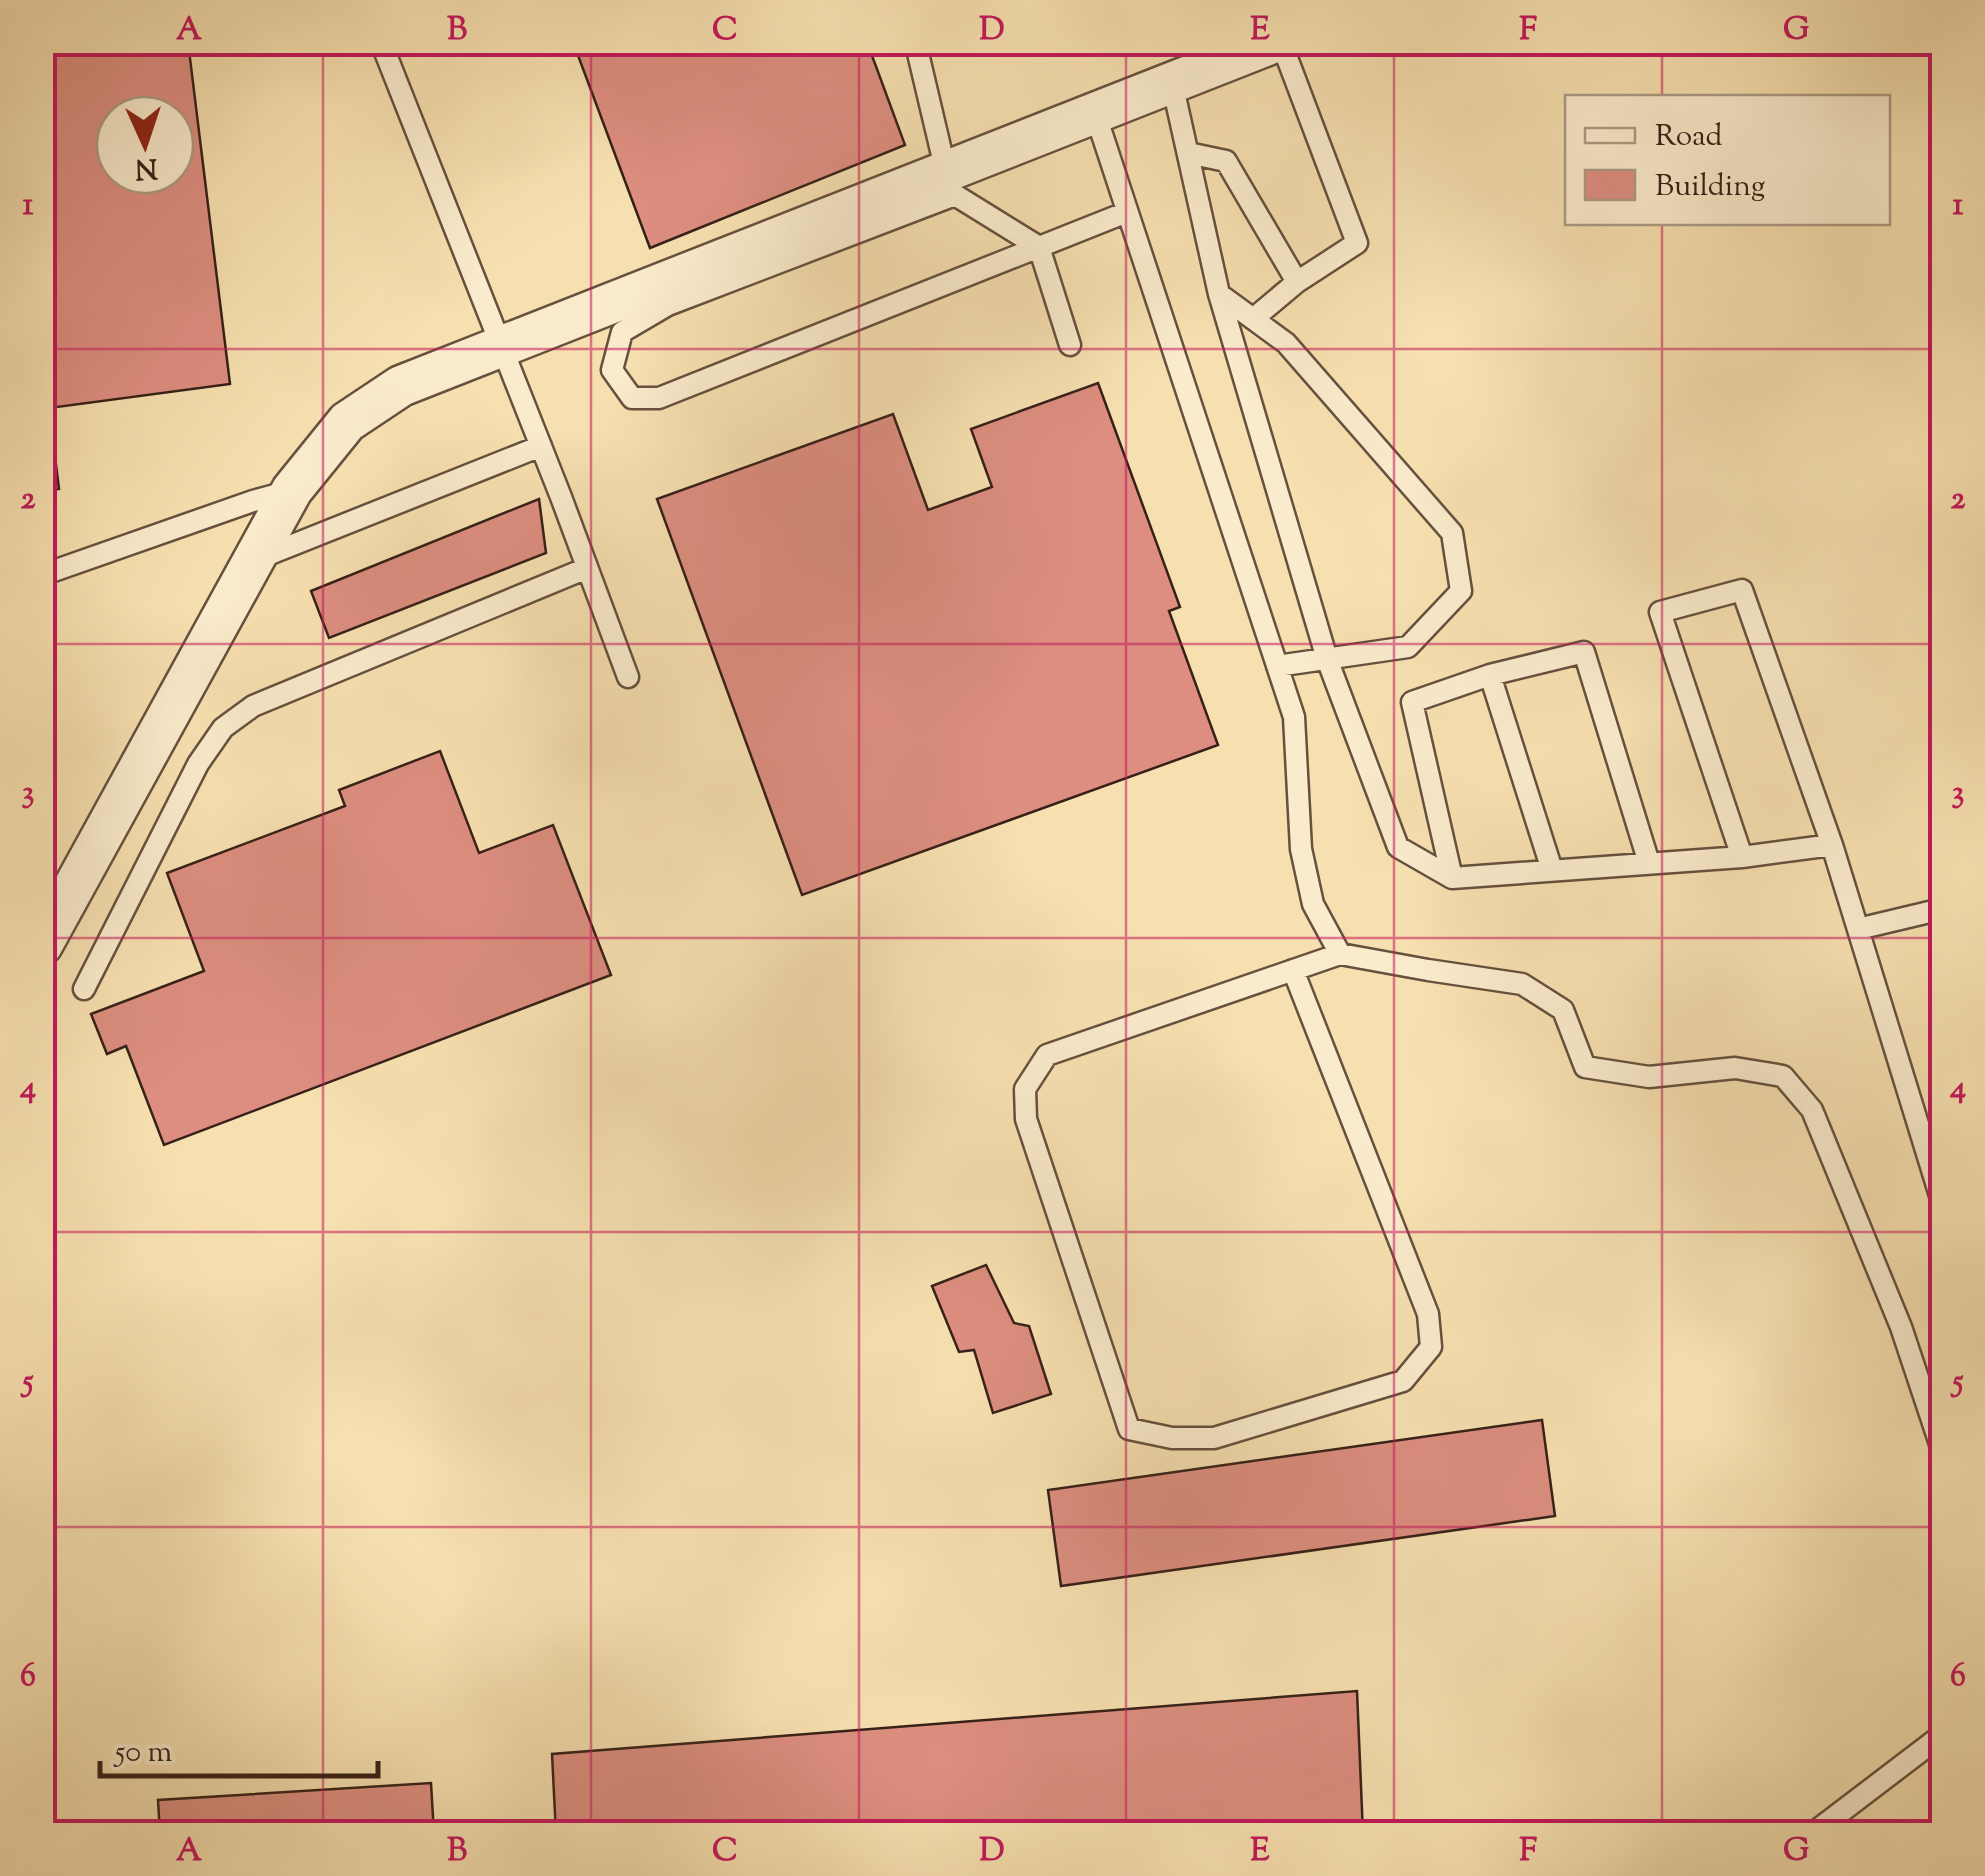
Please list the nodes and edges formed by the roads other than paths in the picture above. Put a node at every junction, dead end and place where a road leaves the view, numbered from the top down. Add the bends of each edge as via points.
1 (381, 42) edge
2 (918, 42) edge
3 (1278, 42) edge
4 (1172, 83) junction
5 (1095, 113) junction
6 (1188, 154) junction
7 (946, 172) junction
8 (1127, 212) junction
9 (1039, 247) junction
10 (1298, 282) junction
11 (1218, 294) junction
12 (1254, 320) junction
13 (1070, 345) dead end
14 (502, 346) junction
15 (541, 446) junction
16 (292, 490) junction
17 (254, 560) junction
18 (588, 568) junction
19 (42, 574) edge
20 (1327, 659) junction
21 (1277, 666) junction
22 (1490, 675) junction
23 (628, 677) dead end
24 (1832, 845) junction
25 (1742, 856) junction
26 (1649, 863) junction
27 (1552, 870) junction
28 (1452, 878) junction
29 (1942, 909) edge
30 (1858, 929) junction
31 (42, 945) edge
32 (1340, 954) junction
33 (1293, 970) junction
34 (84, 989) dead end
35 (1942, 1202) edge
36 (1942, 1448) edge
37 (1942, 1734) edge
38 (1812, 1834) edge

1 - 14 lane
2 - 7 lane
3 - 4 street
3 - 10 lane via 1357,243
4 - 5 street
4 - 6 lane
5 - 7 street
5 - 8 lane
6 - 10 lane via 1226,161
6 - 11 lane
7 - 14 street
8 - 9 lane
8 - 21 lane
9 - 9 lane via 659,398 632,398 612,370 622,332 668,305 955,195
9 - 13 lane
10 - 12 lane
11 - 12 lane
11 - 20 lane
12 - 20 lane via 1286,343 1452,533 1461,591 1408,647
14 - 15 lane
14 - 16 street via 400,386 347,422
15 - 17 lane
15 - 18 lane
16 - 17 street
16 - 19 lane
17 - 31 street
18 - 23 lane
18 - 34 lane via 253,706 222,728
20 - 21 lane
20 - 28 lane via 1398,848
21 - 32 lane via 1294,718 1301,849 1313,904
22 - 26 lane via 1584,652
22 - 27 lane
22 - 28 lane via 1412,702
24 - 25 lane
24 - 25 lane via 1742,590 1660,612
24 - 30 lane
25 - 26 lane
26 - 27 lane
27 - 28 lane
29 - 30 lane
30 - 35 lane
32 - 33 lane
32 - 36 lane via 1522,984 1563,1010 1585,1067 1649,1077 1735,1068 1783,1076 1812,1110
33 - 33 lane via 1048,1055 1024,1089 1026,1118 1129,1428 1214,1438 1403,1382 1431,1347 1428,1314
37 - 38 lane

